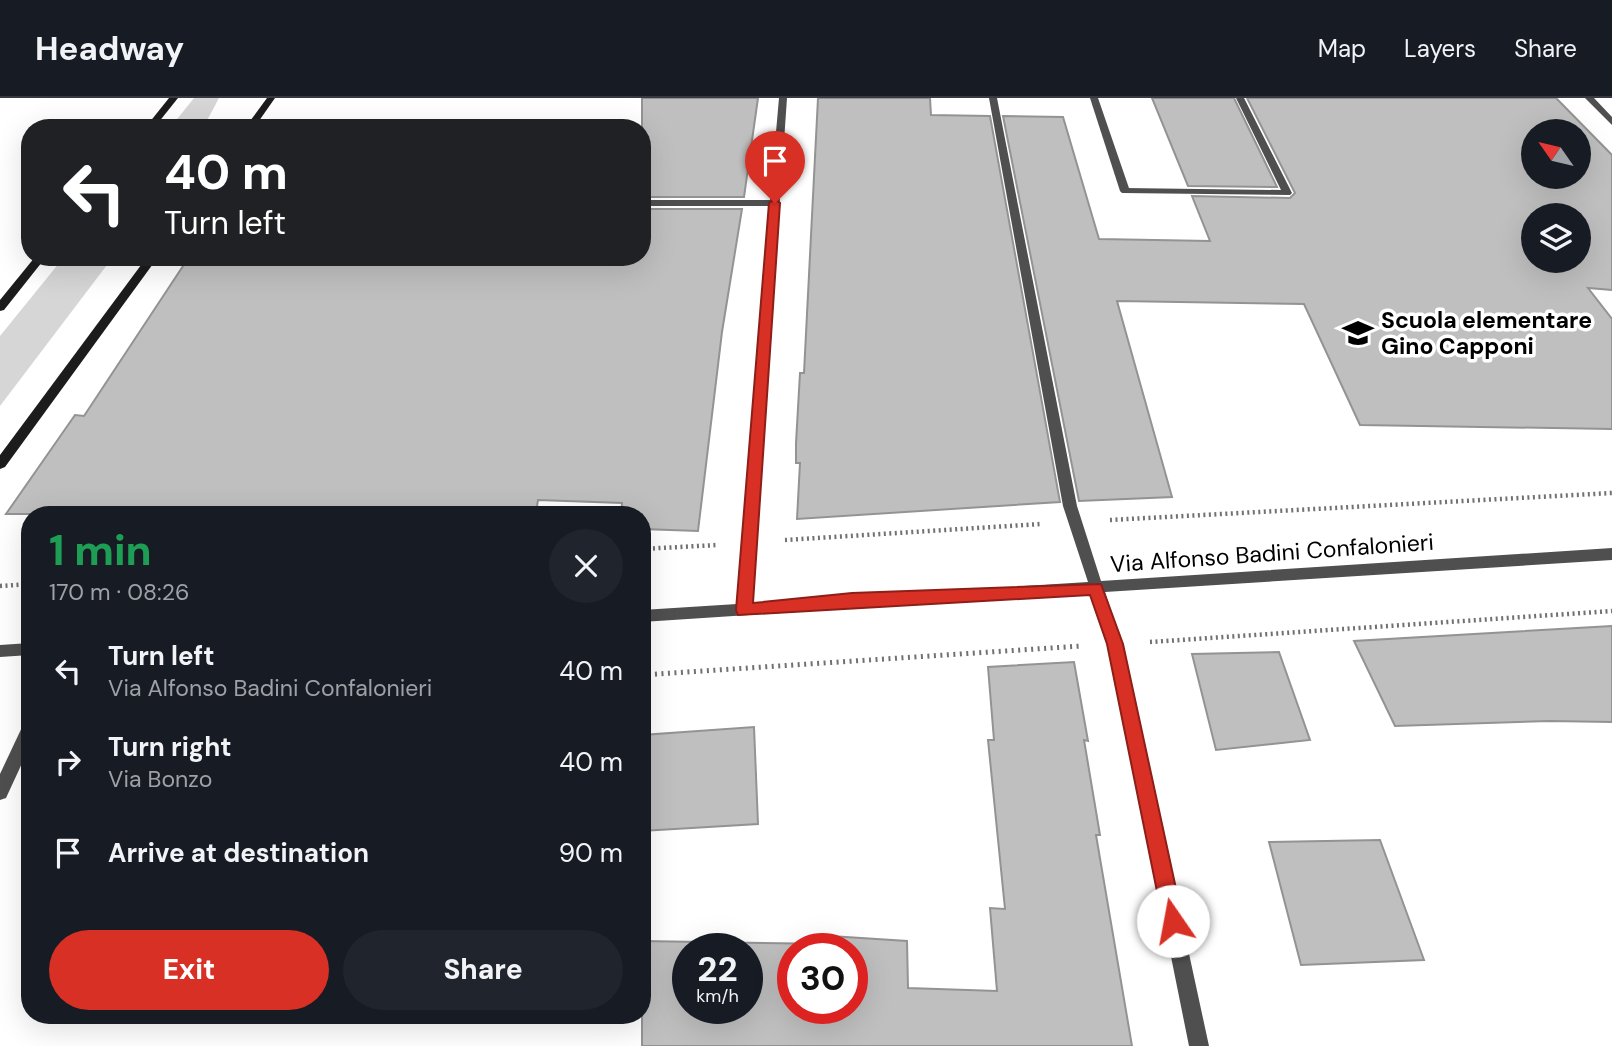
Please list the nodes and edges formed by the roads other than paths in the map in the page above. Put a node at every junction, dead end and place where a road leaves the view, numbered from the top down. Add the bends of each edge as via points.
1 (174, 98) edge
2 (271, 98) edge
3 (783, 98) edge
4 (993, 98) edge
5 (1094, 98) edge
6 (1240, 98) edge
7 (1589, 98) edge
8 (156, 119) edge
9 (256, 119) edge
10 (1612, 122) edge
11 (651, 203) edge
12 (775, 203) junction
13 (34, 266) edge
14 (146, 266) edge
15 (0, 307) edge
16 (0, 464) edge
17 (1612, 554) edge
18 (1096, 588) junction
19 (744, 610) junction
20 (651, 615) edge
21 (21, 650) edge
22 (0, 651) edge
23 (21, 747) edge
24 (0, 792) edge
25 (1199, 1046) edge

1 - 8 main road
2 - 9 main road
3 - 12 street
4 - 18 street via 1074,522
5 - 6 street via 1125,191 1287,193
7 - 10 street
11 - 12 street
12 - 19 street
13 - 15 main road
14 - 16 main road
17 - 18 street, Via Alfonso Badini Confalonieri
18 - 19 street, Via Alfonso Badini Confalonieri
18 - 25 street via 1115,644
19 - 20 street, Via Alfonso Badini Confalonieri
21 - 22 street
23 - 24 street

